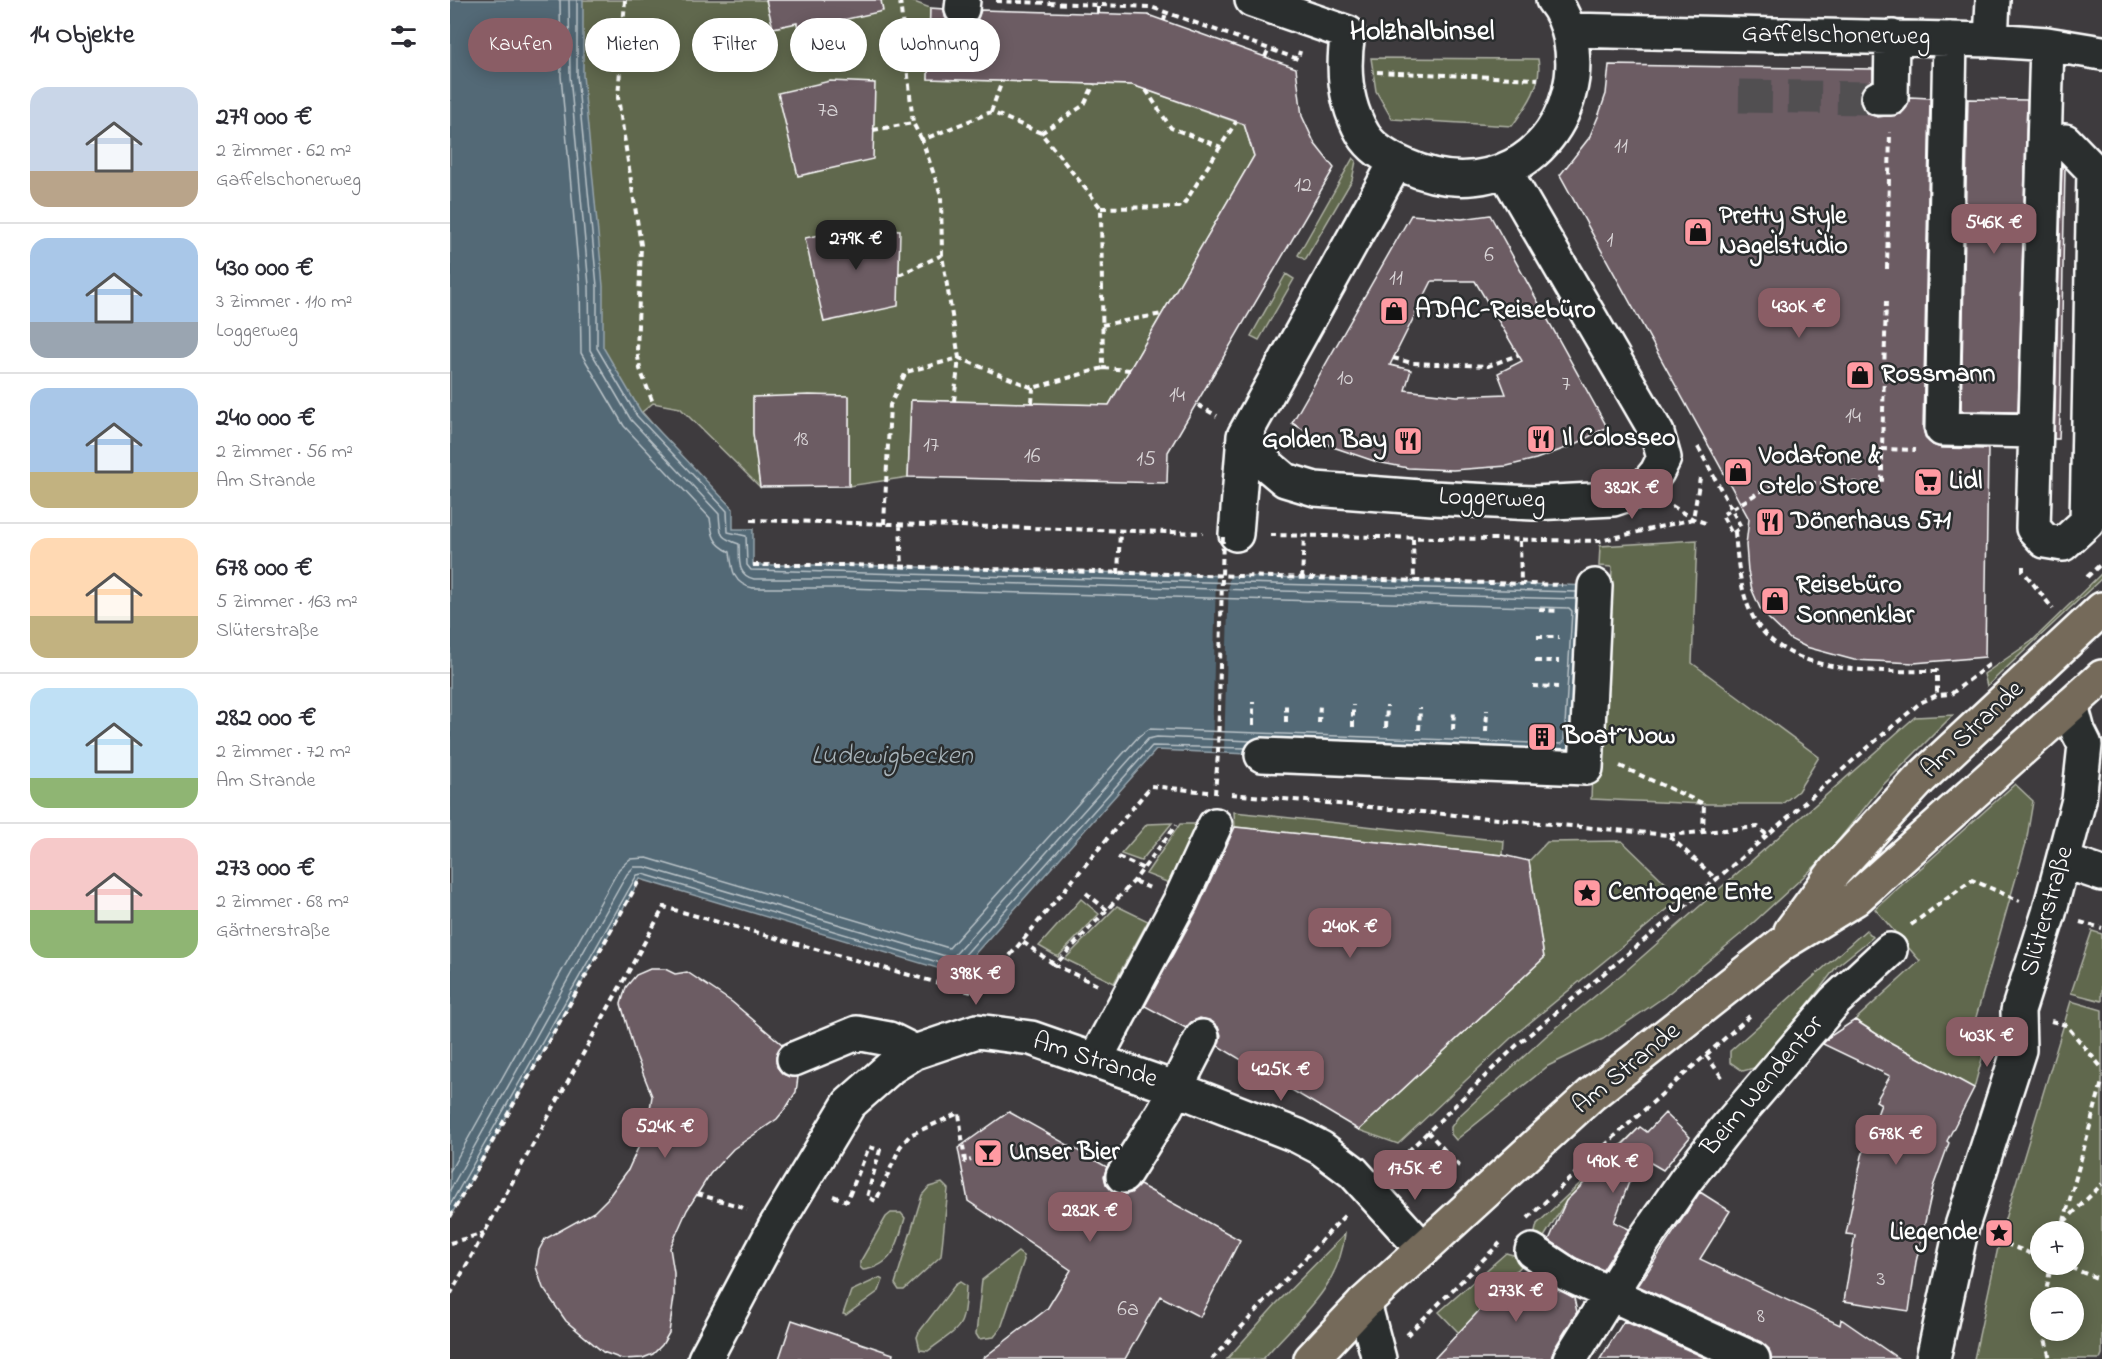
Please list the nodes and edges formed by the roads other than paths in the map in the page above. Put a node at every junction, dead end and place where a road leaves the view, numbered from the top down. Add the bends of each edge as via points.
1 (1252, 0) edge
2 (1554, 0) edge
3 (1993, 0) edge
4 (1569, 30) junction
5 (1892, 37) junction
6 (1950, 39) junction
7 (1991, 40) junction
8 (2047, 44) junction
9 (2102, 53) edge
10 (1885, 98) road end
11 (2055, 140) junction
12 (2102, 144) edge
13 (1396, 162) junction
14 (1505, 171) junction
15 (2035, 431) junction
16 (1244, 436) junction
17 (2095, 513) edge
18 (1221, 533) road end
19 (1595, 586) road end
20 (2102, 609) edge
21 (2102, 677) edge
22 (2072, 705) junction
23 (1262, 755) dead end
24 (1215, 825) dead end
25 (2063, 861) junction
26 (2102, 874) edge
27 (1783, 943) junction
28 (1890, 950) road end
29 (1202, 1037) dead end
30 (915, 1052) junction
31 (794, 1059) dead end
32 (1095, 1060) junction
33 (1177, 1089) junction
34 (1124, 1176) dead end
35 (1517, 1246) road end
36 (1423, 1249) junction
37 (1609, 1294) junction
38 (1364, 1303) junction
39 (1390, 1351) edge
40 (705, 1359) edge
41 (1311, 1359) edge
42 (1570, 1359) edge
43 (1753, 1359) edge
44 (1933, 1359) edge

1 - 13 street via 1348,33 1343,61 1346,89 1363,135
2 - 4 street
3 - 7 street
4 - 5 street, Gaffelschonerweg
4 - 14 street via 1574,64 1569,97 1555,127 1533,152
5 - 6 street, Gaffelschonerweg
5 - 10 street
6 - 7 street, Gaffelschonerweg
6 - 15 street via 1942,429
7 - 8 street, Gaffelschonerweg
8 - 9 street, Gaffelschonerweg
8 - 11 street
11 - 12 street
11 - 15 street
11 - 17 street via 2094,171
13 - 14 street via 1428,176 1454,180
13 - 16 street
14 - 16 street, Loggerweg via 1657,433 1664,458 1643,489 1613,499 1534,502 1315,489 1286,480 1266,464
15 - 17 street via 2033,528 2045,541 2063,544
16 - 18 street
19 - 23 street via 1586,768
20 - 22 main road, Am Strande
20 - 27 main road, Am Strande via 1920,780 1835,871
21 - 22 main road, Am Strande
22 - 25 street, Slüterstraße via 2085,745 2079,800
22 - 27 main road, Am Strande via 1856,899
24 - 32 street via 1180,901
25 - 26 street
25 - 44 street, Slüterstraße via 2018,1011 2019,1050 1962,1226
27 - 36 main road, Am Strande via 1592,1094
28 - 37 street, Beim Wendentor via 1835,1001 1724,1131 1685,1181
29 - 33 street
30 - 31 street via 889,1039 857,1033
30 - 32 street, Am Strande via 977,1031 1030,1038
30 - 40 street, Am Strande via 891,1066 849,1104 775,1227
32 - 33 street, Am Strande
33 - 34 street
33 - 36 street, Am Strande via 1322,1148 1353,1172
35 - 37 street
36 - 38 main road, Am Strande
37 - 42 street, Beim Wendentor
37 - 43 street
38 - 39 street
38 - 41 main road, Am Strande

